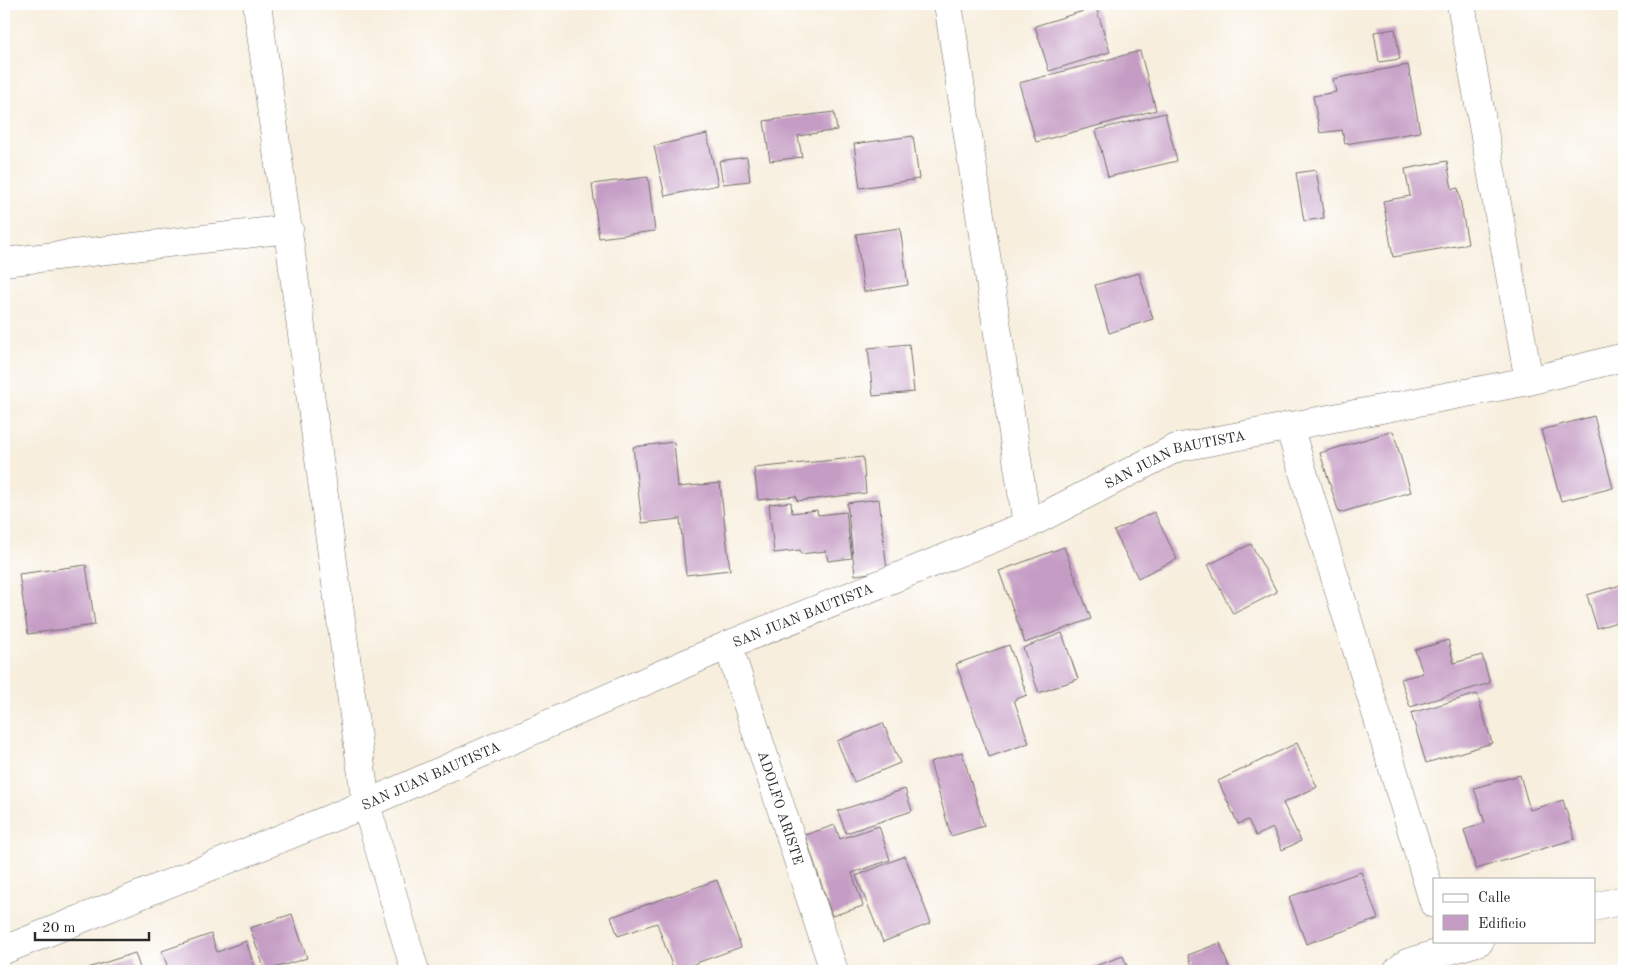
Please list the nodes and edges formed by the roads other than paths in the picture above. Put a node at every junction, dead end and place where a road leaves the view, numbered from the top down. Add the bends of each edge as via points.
1 (257, 4) edge
2 (948, 4) edge
3 (1461, 4) edge
4 (289, 229) junction
5 (4, 262) edge
6 (1624, 357) edge
7 (1529, 381) junction
8 (1289, 426) junction
9 (1027, 525) junction
10 (728, 644) junction
11 (366, 804) junction
12 (1624, 900) edge
13 (1433, 901) edge
14 (1596, 907) edge
15 (1473, 942) edge
16 (1447, 946) edge
17 (4, 950) edge
18 (415, 971) edge
19 (834, 971) edge
20 (1397, 971) edge

1 - 4 street
2 - 9 street
3 - 7 street
4 - 5 street
4 - 11 street
6 - 7 street, SAN JUAN BAUTISTA
7 - 8 street, SAN JUAN BAUTISTA
8 - 9 street, SAN JUAN BAUTISTA via 1176,448
8 - 13 street
9 - 10 street, SAN JUAN BAUTISTA
10 - 11 street, SAN JUAN BAUTISTA
10 - 19 street, ADOLFO ARISTE
11 - 17 street, SAN JUAN BAUTISTA
11 - 18 street
12 - 14 street
15 - 16 street
16 - 20 street

